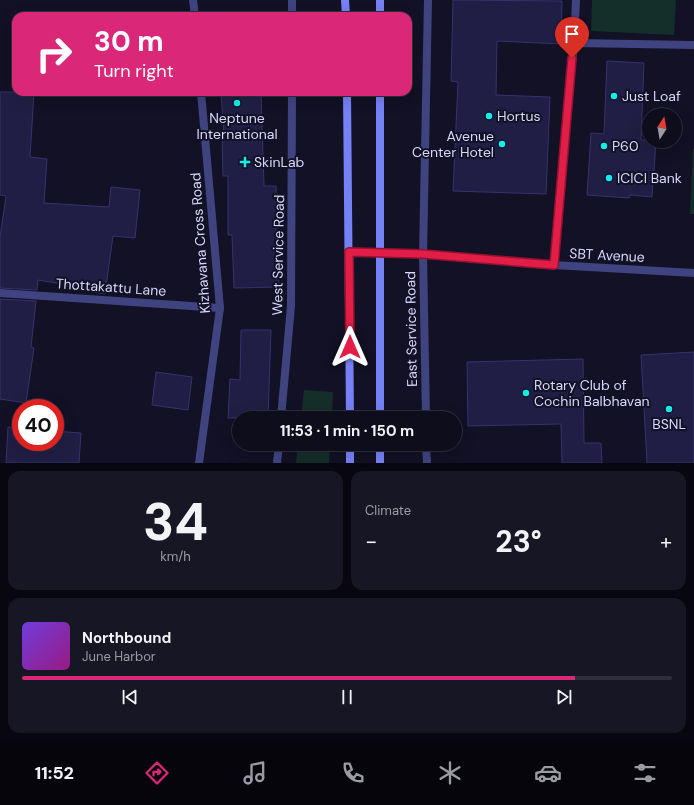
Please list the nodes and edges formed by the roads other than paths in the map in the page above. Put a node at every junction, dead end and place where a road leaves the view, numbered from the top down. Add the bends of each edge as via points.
1 (193, 0) edge
2 (292, 0) edge
3 (345, 0) edge
4 (380, 0) edge
5 (428, 0) edge
6 (576, 0) edge
7 (194, 12) edge
8 (292, 12) edge
9 (346, 12) edge
10 (380, 12) edge
11 (574, 42) junction
12 (694, 45) edge
13 (201, 96) edge
14 (292, 96) edge
15 (347, 96) edge
16 (380, 96) edge
17 (349, 252) junction
18 (380, 254) junction
19 (423, 254) junction
20 (554, 265) junction
21 (694, 273) edge
22 (0, 293) edge
23 (220, 308) junction
24 (282, 411) edge
25 (350, 411) edge
26 (380, 411) edge
27 (426, 411) edge
28 (278, 451) edge
29 (350, 451) edge
30 (380, 451) edge
31 (426, 451) edge
32 (199, 463) edge
33 (277, 463) edge
34 (350, 463) edge
35 (380, 463) edge
36 (427, 463) edge

1 - 7 street
2 - 8 street
3 - 9 street
4 - 10 street
5 - 19 street, East Service Road
6 - 11 street
11 - 12 street
11 - 20 street
13 - 23 street, Kizhavana Cross Road
14 - 24 street, West Service Road via 291,306
15 - 17 street
16 - 18 street
17 - 18 street
17 - 25 street
18 - 19 street
18 - 26 street
19 - 20 street, SBT Avenue
19 - 27 street, East Service Road
20 - 21 street, SBT Avenue
22 - 23 street, Thottakattu Lane
23 - 32 street, Kizhavana Cross Road
28 - 33 street
29 - 34 street
30 - 35 street
31 - 36 street

